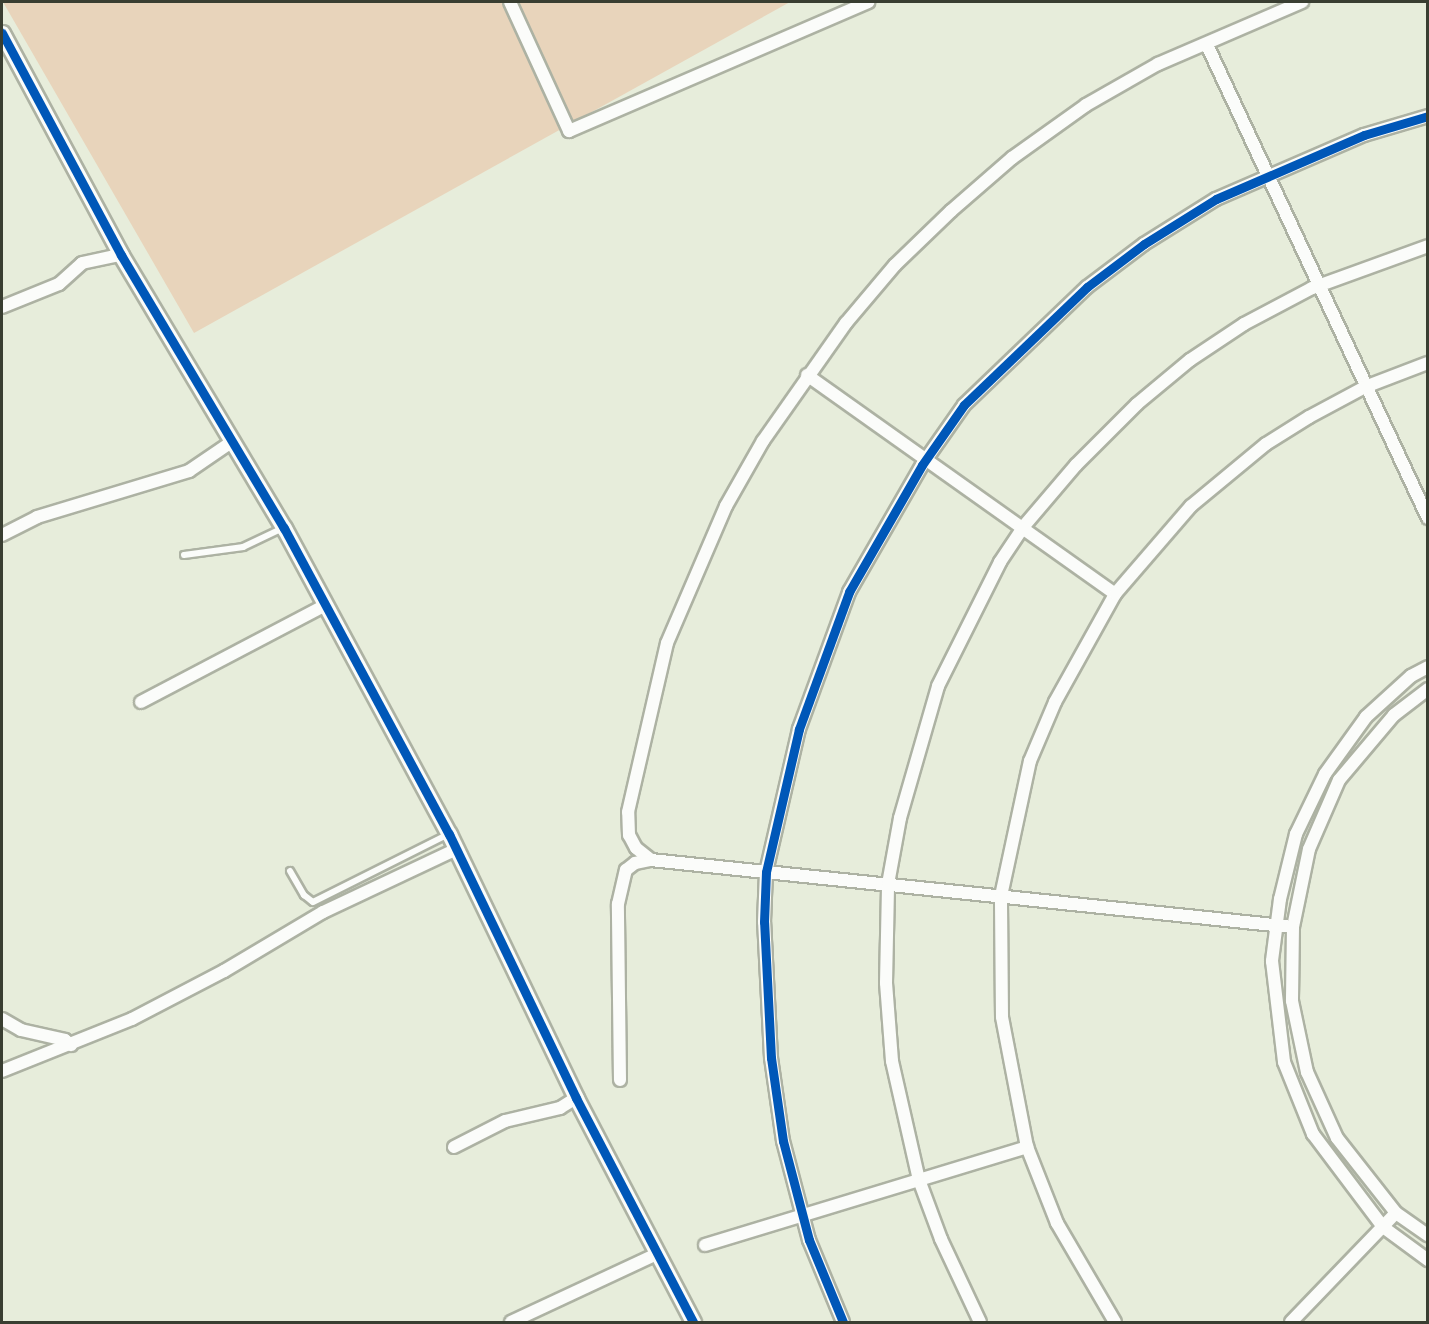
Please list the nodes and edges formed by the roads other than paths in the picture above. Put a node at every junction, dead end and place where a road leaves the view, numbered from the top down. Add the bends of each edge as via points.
1 (510, 2) edge
2 (868, 2) edge
3 (1302, 2) edge
4 (2, 33) edge
5 (1207, 45) junction
6 (1428, 116) edge
7 (1428, 246) edge
8 (122, 255) junction
9 (2, 307) edge
10 (1428, 363) edge
11 (807, 375) junction
12 (233, 441) junction
13 (1428, 518) edge
14 (284, 528) junction
15 (2, 535) edge
16 (184, 555) dead end
17 (1115, 594) junction
18 (326, 605) junction
19 (1428, 667) edge
20 (1428, 689) edge
21 (141, 702) dead end
22 (449, 834) junction
23 (457, 849) junction
24 (651, 860) junction
25 (290, 871) dead end
26 (766, 872) junction
27 (888, 884) junction
28 (1001, 896) junction
29 (1276, 924) junction
30 (1293, 927) junction
31 (2, 1019) edge
32 (71, 1045) junction
33 (2, 1071) edge
34 (620, 1080) dead end
35 (576, 1098) junction
36 (454, 1147) dead end
37 (1027, 1147) junction
38 (1396, 1213) junction
39 (1383, 1227) junction
40 (1428, 1235) edge
41 (705, 1245) dead end
42 (657, 1254) junction
43 (1428, 1260) edge
44 (512, 1323) edge
45 (693, 1323) edge
46 (843, 1323) edge
47 (980, 1323) edge
48 (1115, 1323) edge
49 (1291, 1323) edge

1 - 2 street via 569,131
3 - 5 street
4 - 8 street
5 - 11 street via 1158,64 1086,105 1012,158 895,265
5 - 13 street
6 - 26 street via 1364,135 1216,199 1144,244 1087,288 964,405 922,465 849,592 799,729
7 - 27 street via 1312,288 1244,324 1190,360 1137,404 1076,465 1024,526 995,572 938,686 911,772
8 - 9 street via 82,263 59,284
8 - 12 street
10 - 17 street via 1365,387 1266,444 1191,507
11 - 17 street
11 - 24 street via 726,506 668,643 628,812 629,834 636,848
12 - 14 street
12 - 15 street via 189,471 48,514
14 - 16 lane via 243,547
14 - 18 street
17 - 28 street via 1055,702 1030,761
18 - 21 street
18 - 22 street
19 - 29 street via 1411,676 1366,717 1325,774 1296,834
20 - 30 street via 1394,715 1339,780 1310,849
22 - 23 street
22 - 25 lane via 313,902 303,895
23 - 32 street via 322,912 214,977
23 - 35 street
24 - 26 street
24 - 34 street via 635,863 626,870 621,884
26 - 27 street
26 - 46 street via 764,922 771,1058 783,1141 809,1240
27 - 28 street
27 - 47 street via 886,983 892,1061 903,1122 941,1239
28 - 29 street
28 - 37 street via 1002,1017
29 - 30 street
29 - 39 street via 1272,961 1284,1062 1313,1134
30 - 38 street via 1292,1000 1307,1072 1337,1138
31 - 32 street via 21,1030 65,1040
32 - 33 street
35 - 36 street via 560,1108 505,1121
35 - 42 street
37 - 41 street
37 - 48 street via 1057,1223
38 - 39 street
38 - 40 street
39 - 43 street
39 - 49 street
42 - 44 street
42 - 45 street

